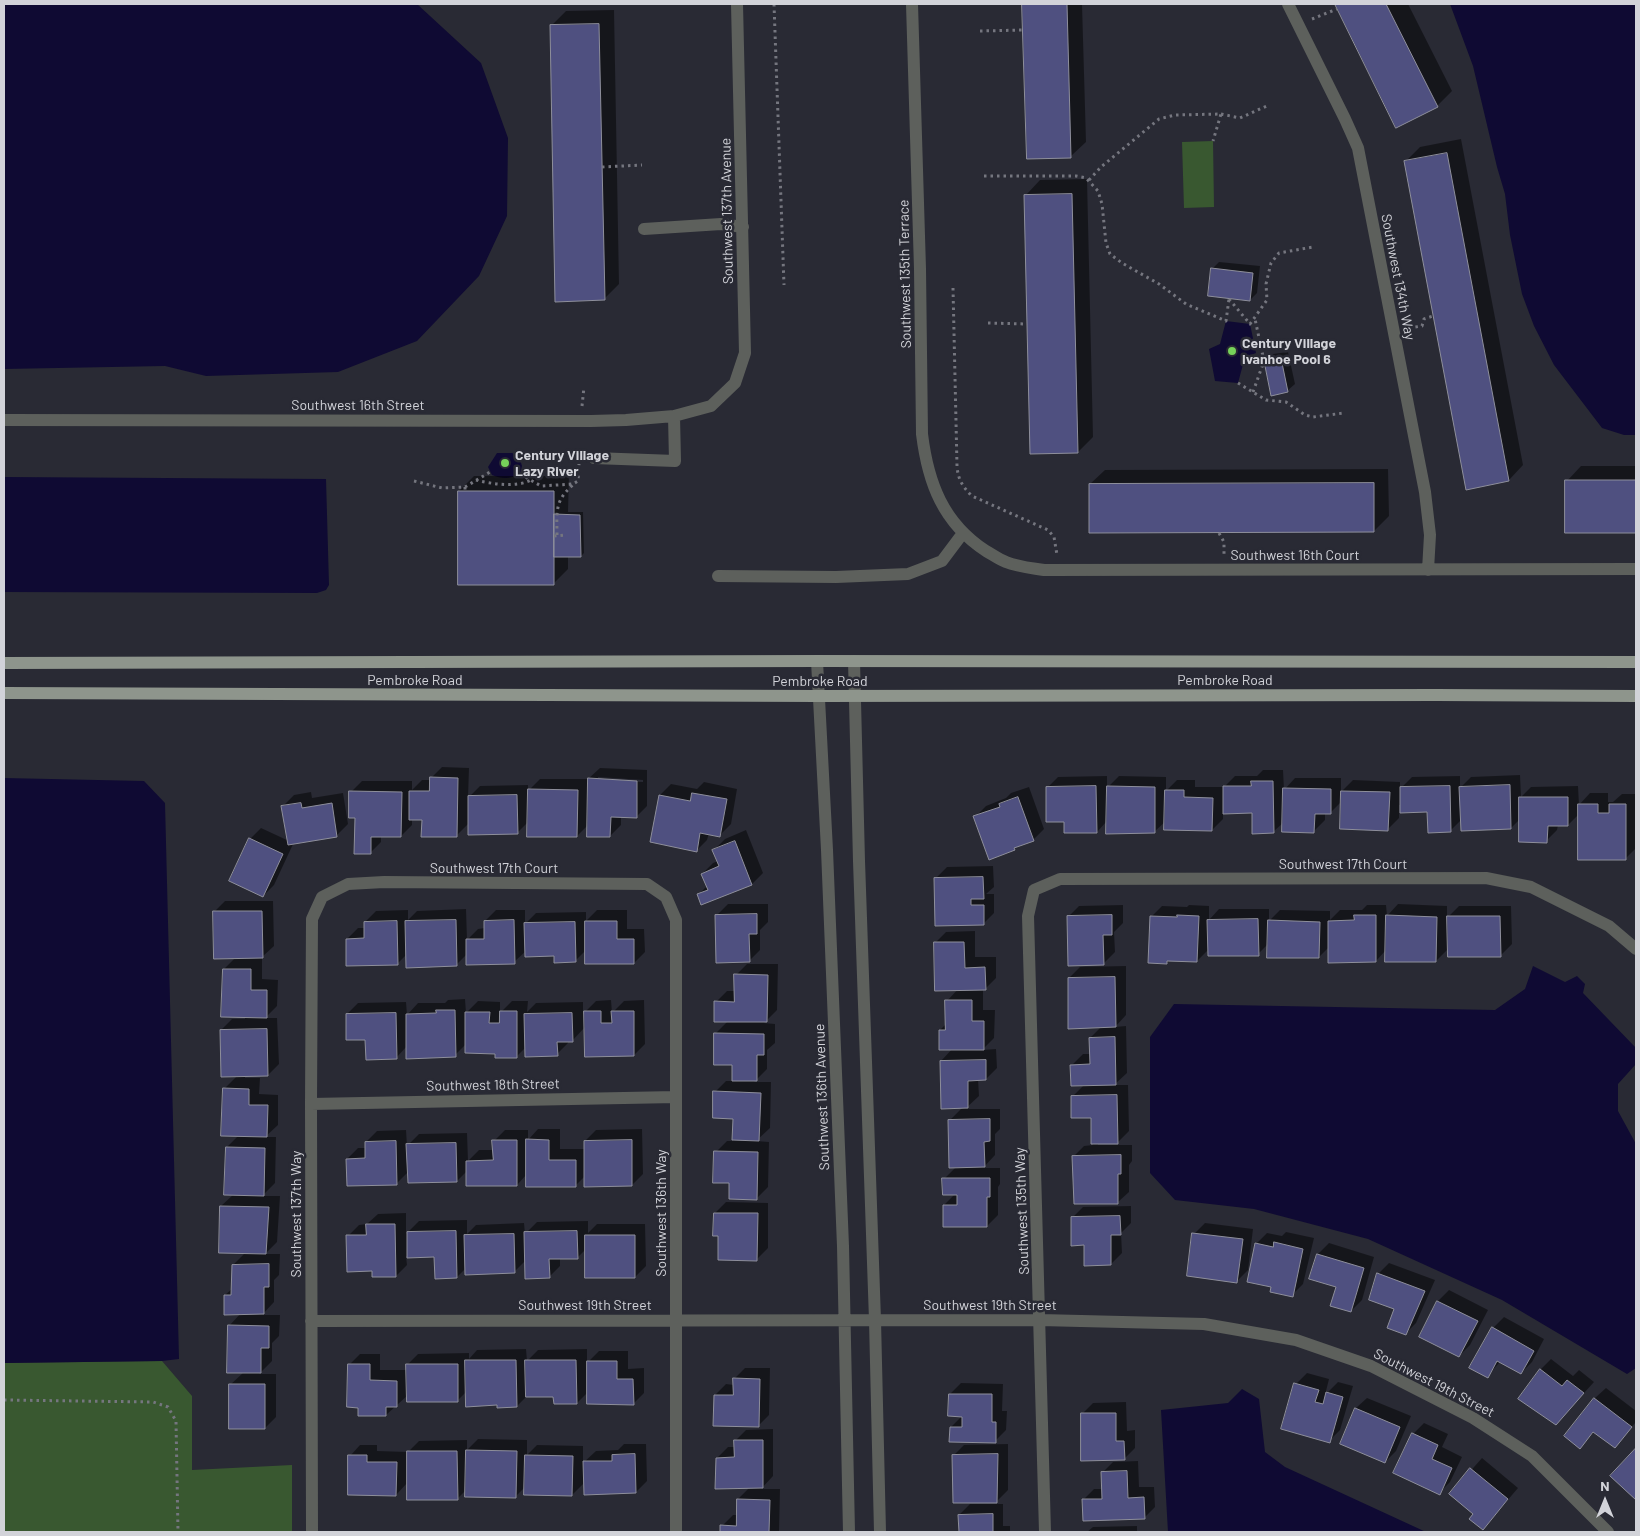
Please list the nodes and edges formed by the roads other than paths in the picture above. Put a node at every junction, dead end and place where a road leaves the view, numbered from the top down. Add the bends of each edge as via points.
1 (736, 4) edge
2 (912, 4) edge
3 (1288, 4) edge
4 (743, 227) junction
5 (644, 229) dead end
6 (711, 406) joint
7 (674, 416) junction
8 (4, 420) edge
9 (594, 458) dead end
10 (963, 533) junction
11 (1636, 569) edge
12 (1428, 570) junction
13 (718, 576) dead end
14 (818, 661) junction
15 (854, 662) junction
16 (1636, 662) edge
17 (4, 663) edge
18 (4, 693) edge
19 (818, 696) junction
20 (856, 696) junction
21 (1636, 696) edge
22 (1034, 890) joint
23 (322, 897) joint
24 (666, 897) joint
25 (1636, 948) edge
26 (676, 1097) junction
27 (311, 1104) junction
28 (676, 1320) junction
29 (844, 1320) junction
30 (875, 1320) junction
31 (1040, 1320) junction
32 (311, 1321) junction
33 (312, 1532) edge
34 (676, 1532) edge
35 (849, 1532) edge
36 (880, 1532) edge
37 (1045, 1532) edge
38 (1608, 1532) edge

1 - 4 street, Southwest 137th Avenue
2 - 10 street, Southwest 135th Terrace via 922,434 930,479 938,498
3 - 12 street, Southwest 134th Way via 1358,148 1425,492 1430,535
4 - 5 street via 721,224
4 - 6 street, Southwest 137th Avenue via 746,353 735,383
6 - 7 street, Southwest 16th Street
7 - 8 street, Southwest 16th Street via 591,421
7 - 9 street via 674,461
10 - 12 street, Southwest 16th Court via 1006,562 1044,570
10 - 13 street via 942,561 908,574
11 - 12 street, Southwest 16th Court
14 - 15 main road, Pembroke Road
14 - 17 main road, Pembroke Road
14 - 19 street, Southwest 136th Avenue
15 - 16 main road, Pembroke Road
15 - 20 street
18 - 19 main road, Pembroke Road
19 - 20 main road, Pembroke Road
19 - 29 street, Southwest 136th Avenue
20 - 21 main road, Pembroke Road
20 - 30 street
22 - 25 street, Southwest 17th Court via 1060,879 1486,878 1531,887 1609,926
22 - 31 street, Southwest 135th Way via 1028,916
23 - 24 street, Southwest 17th Court via 348,884 384,882 647,884
23 - 27 street, Southwest 137th Way via 312,919
24 - 26 street, Southwest 136th Way via 676,920
26 - 27 street, Southwest 18th Street
26 - 28 street, Southwest 136th Way
27 - 32 street, Southwest 137th Way
28 - 29 street, Southwest 19th Street
28 - 32 street, Southwest 19th Street
28 - 34 street, Southwest 136th Way
29 - 30 street, Southwest 19th Street
29 - 35 street, Southwest 136th Avenue
30 - 31 street, Southwest 19th Street
30 - 36 street
31 - 37 street, Southwest 135th Way
31 - 38 street, Southwest 19th Street via 1204,1324 1296,1340 1371,1366 1473,1418 1532,1456
32 - 33 street, Southwest 137th Way

